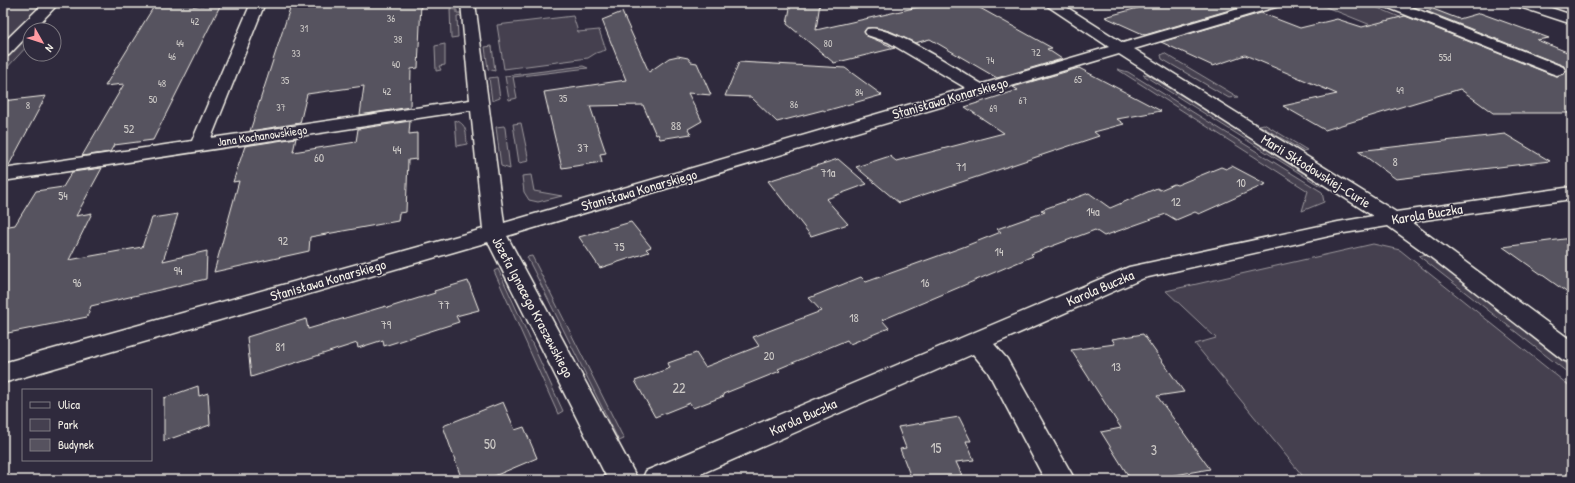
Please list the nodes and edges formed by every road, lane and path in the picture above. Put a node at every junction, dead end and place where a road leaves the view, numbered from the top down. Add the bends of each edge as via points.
1 (52, 3) edge
2 (258, 3) edge
3 (468, 3) edge
4 (1050, 3) edge
5 (1274, 3) edge
6 (1389, 3) edge
7 (1522, 3) edge
8 (1572, 20) edge
9 (872, 32) dead end
10 (1119, 48) junction
11 (3, 52) edge
12 (1557, 70) dead end
13 (979, 89) junction
14 (479, 104) junction
15 (199, 145) junction
16 (3, 175) edge
17 (1572, 194) edge
18 (1392, 219) junction
19 (494, 233) junction
20 (976, 341) junction
21 (1572, 354) edge
22 (3, 373) edge
23 (623, 480) edge
24 (657, 480) edge
25 (1060, 480) edge

1 - 11 street
2 - 15 street, Jana Kochanowskiego
3 - 14 street, Józefa Ignacego Kraszewskiego
4 - 10 street, Marii Skłodowskiej-Curie
5 - 10 street, Stanisława Konarskiego
6 - 12 street
7 - 8 street
9 - 13 street via 894,39
10 - 13 street, Stanisława Konarskiego
10 - 18 street, Marii Skłodowskiej-Curie
13 - 19 street, Stanisława Konarskiego
14 - 15 street, Jana Kochanowskiego
14 - 19 street, Józefa Ignacego Kraszewskiego
15 - 16 street
17 - 18 street, Karola Buczka
18 - 20 street, Karola Buczka via 1338,228 1137,272
18 - 21 street, Marii Skłodowskiej-Curie
19 - 22 street, Stanisława Konarskiego
19 - 23 street, Józefa Ignacego Kraszewskiego
20 - 24 street, Karola Buczka
20 - 25 street via 998,366

